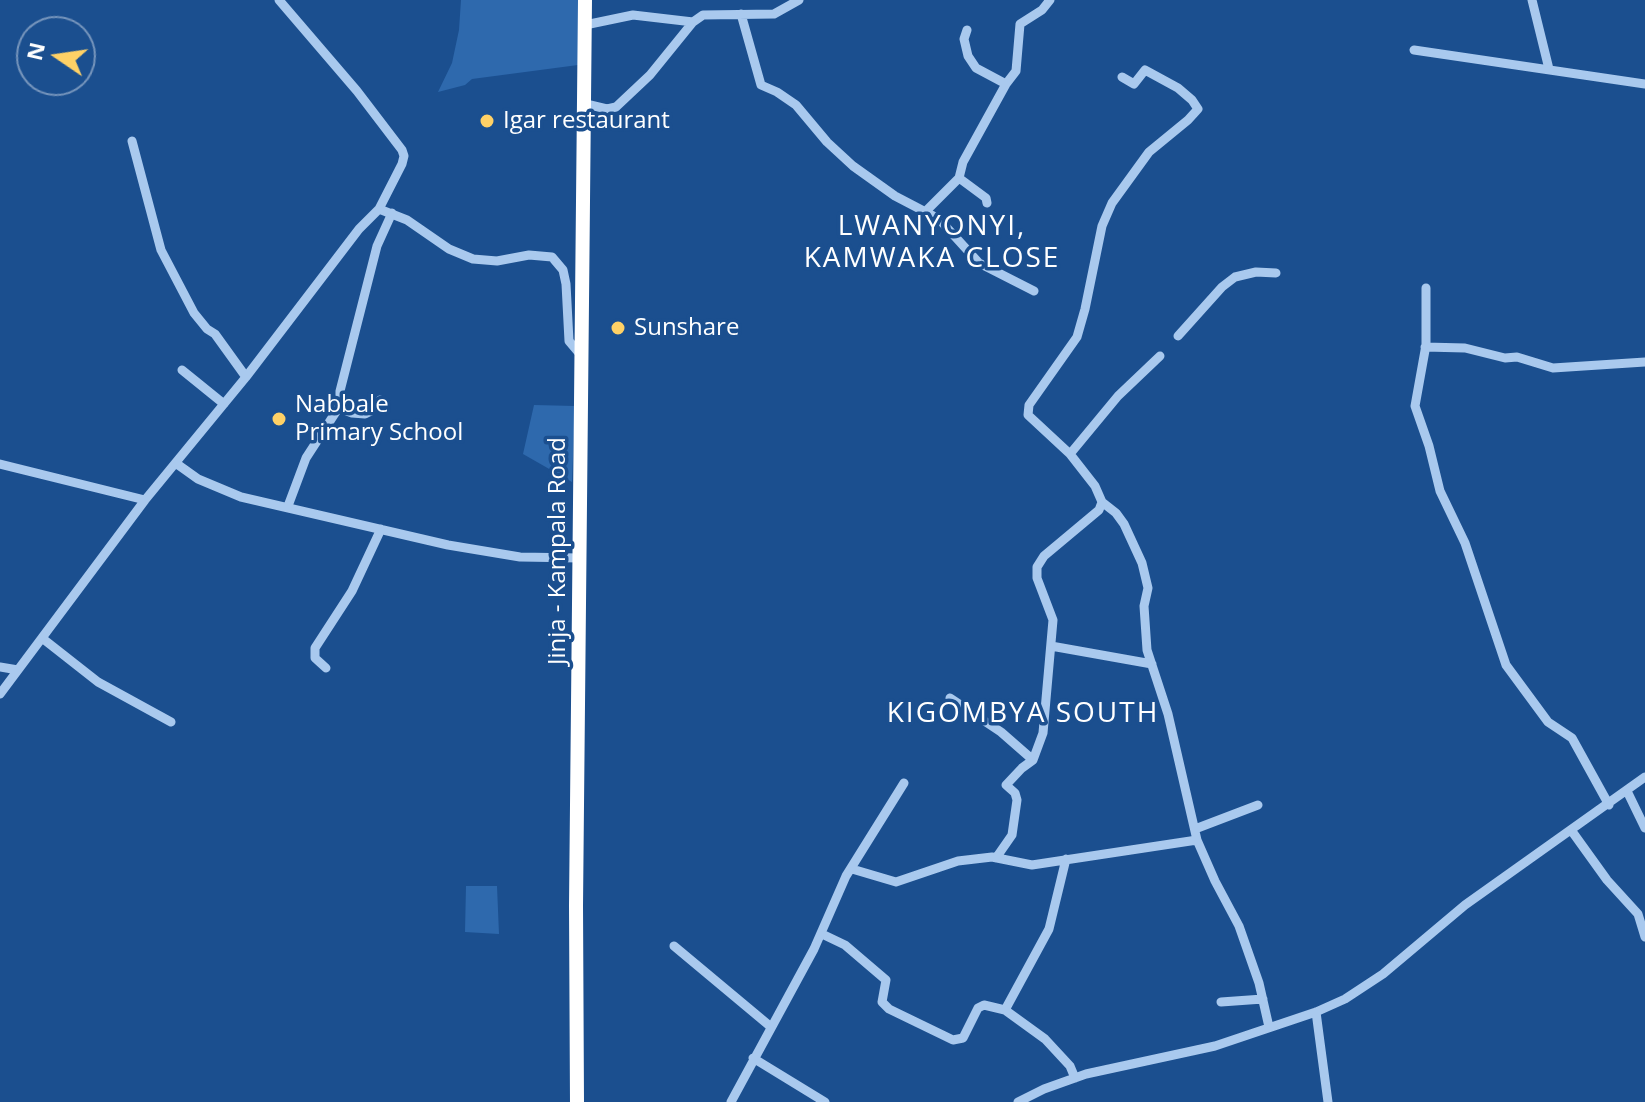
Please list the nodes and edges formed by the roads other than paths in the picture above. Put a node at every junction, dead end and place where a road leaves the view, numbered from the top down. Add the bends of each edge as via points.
1 (279, 0) edge
2 (585, 0) edge
3 (799, 0) edge
4 (1050, 0) edge
5 (1532, 0) edge
6 (741, 14) junction
7 (693, 22) junction
8 (585, 25) junction
9 (967, 30) dead end
10 (1414, 50) dead end
11 (1549, 69) junction
12 (1122, 77) dead end
13 (1006, 84) junction
14 (1645, 84) edge
15 (586, 104) junction
16 (132, 141) dead end
17 (959, 178) junction
18 (987, 203) dead end
19 (379, 209) junction
20 (926, 211) junction
21 (392, 213) junction
22 (1276, 273) dead end
23 (1426, 288) dead end
24 (1034, 291) dead end
25 (1178, 336) dead end
26 (1425, 347) junction
27 (580, 354) junction
28 (1160, 356) dead end
29 (1645, 362) edge
30 (182, 370) dead end
31 (246, 377) junction
32 (380, 400) dead end
33 (224, 404) junction
34 (341, 404) junction
35 (1070, 454) junction
36 (0, 464) edge
37 (177, 464) junction
38 (145, 500) junction
39 (1102, 502) junction
40 (288, 506) junction
41 (381, 529) junction
42 (580, 558) junction
43 (42, 638) junction
44 (1051, 646) junction
45 (1152, 664) junction
46 (0, 667) edge
47 (326, 668) dead end
48 (18, 670) junction
49 (0, 694) edge
50 (950, 698) dead end
51 (171, 722) dead end
52 (1033, 760) junction
53 (1645, 777) edge
54 (904, 783) dead end
55 (1627, 791) junction
56 (1258, 805) dead end
57 (1609, 805) junction
58 (1645, 828) edge
59 (1571, 830) junction
60 (1196, 834) junction
61 (996, 858) junction
62 (1066, 859) junction
63 (852, 869) junction
64 (822, 934) junction
65 (1645, 937) edge
66 (674, 946) dead end
67 (1263, 999) junction
68 (1221, 1002) dead end
69 (1005, 1010) junction
70 (1316, 1012) junction
71 (771, 1027) junction
72 (1269, 1027) junction
73 (753, 1058) junction
74 (1075, 1078) junction
75 (577, 1102) edge
76 (731, 1102) edge
77 (825, 1102) edge
78 (1018, 1102) edge
79 (1328, 1102) edge

1 - 19 street via 402,150 402,164
2 - 8 highway, Jinja - Kampala Road
3 - 6 street via 774,14
4 - 13 street via 1020,24 1016,71
5 - 11 street
6 - 7 street via 703,15
6 - 20 street via 761,85 796,105 853,166
7 - 8 street via 633,15
7 - 15 street via 616,107
8 - 15 highway, Jinja - Kampala Road
9 - 13 street via 968,56 976,68
10 - 11 street
11 - 14 street
12 - 35 street via 1134,84 1145,70 1178,88 1198,109 1149,152 1112,203 1077,337 1029,405 1028,415
13 - 17 street
15 - 27 highway, Jinja - Kampala Road
16 - 31 street via 161,250 194,313
17 - 18 street
17 - 20 street
19 - 21 street
19 - 31 street
20 - 24 street via 979,263
21 - 27 street via 473,259 552,257 563,270 569,341
21 - 34 street via 377,246 353,335
22 - 25 street via 1235,277
23 - 26 street
26 - 29 street via 1465,348 1553,368
26 - 57 street via 1415,399 1417,418 1506,665 1548,722 1572,738
27 - 42 highway, Jinja - Kampala Road
28 - 35 street
30 - 33 street
31 - 33 street
32 - 34 street via 365,414 344,410
33 - 37 street
34 - 40 street via 306,458
35 - 39 street
36 - 38 street
37 - 38 street
37 - 40 street via 241,497
38 - 43 street
39 - 44 street via 1037,567 1053,620
39 - 45 street via 1130,533 1147,577 1144,628
40 - 41 street
41 - 42 street via 520,557
41 - 47 street via 352,591 315,648 315,658
42 - 75 highway, Jinja - Kampala Road
43 - 48 street
43 - 51 street via 98,682
44 - 45 street
44 - 52 street via 1043,733
45 - 60 street
46 - 48 street
48 - 49 street
50 - 52 street
52 - 61 street via 1006,785 1017,800 1012,835
53 - 55 street
54 - 63 street
55 - 57 street
55 - 58 street
56 - 60 street
57 - 59 street
59 - 65 street via 1638,914
59 - 70 street via 1465,905 1364,989
60 - 62 street
60 - 67 street via 1239,926
61 - 62 street via 1032,865
61 - 63 street via 958,861 896,882
62 - 69 street via 1049,929
63 - 64 street
64 - 69 street via 845,945 886,980 882,1002 889,1009 953,1040 963,1038 978,1008
64 - 71 street
66 - 71 street
67 - 68 street
67 - 72 street
69 - 74 street via 1045,1039
70 - 72 street
70 - 79 street
71 - 73 street
72 - 74 street via 1215,1046
73 - 76 street
73 - 77 street
74 - 78 street

